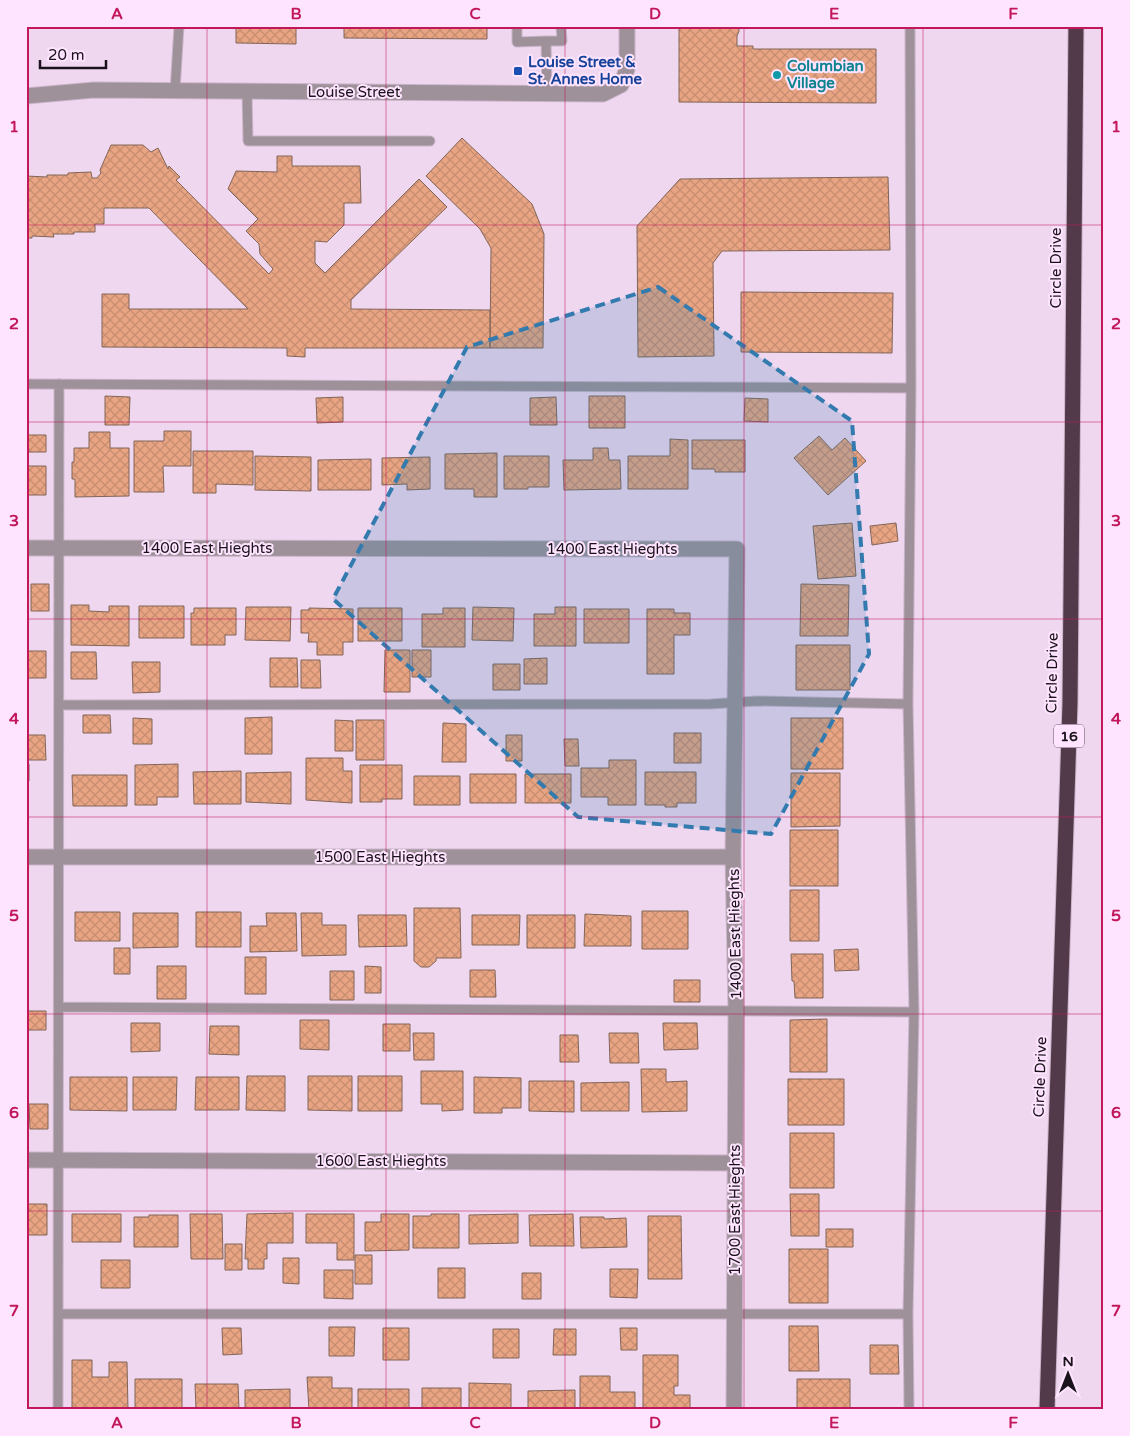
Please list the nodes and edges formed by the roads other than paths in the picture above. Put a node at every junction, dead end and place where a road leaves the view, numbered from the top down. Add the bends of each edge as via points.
1 (179, 26) edge
2 (517, 26) edge
3 (562, 26) edge
4 (627, 26) edge
5 (910, 26) edge
6 (1070, 26) edge
7 (1076, 26) edge
8 (546, 41) junction
9 (1075, 62) junction
10 (175, 91) junction
11 (247, 91) junction
12 (547, 94) junction
13 (26, 96) edge
14 (430, 141) dead end
15 (26, 384) edge
16 (59, 384) junction
17 (911, 388) junction
18 (26, 548) edge
19 (58, 548) junction
20 (735, 702) junction
21 (908, 704) junction
22 (59, 705) junction
23 (26, 857) edge
24 (58, 857) junction
25 (733, 857) junction
26 (59, 1007) junction
27 (736, 1010) junction
28 (914, 1012) junction
29 (26, 1160) edge
30 (59, 1160) junction
31 (736, 1163) junction
32 (59, 1314) junction
33 (735, 1314) junction
34 (908, 1314) junction
35 (58, 1410) edge
36 (734, 1410) edge
37 (909, 1410) edge
38 (1047, 1410) edge

1 - 10 lane
2 - 8 lane via 517,42
3 - 8 lane via 562,41
4 - 12 street, Louise Street via 627,69 620,85 603,94
5 - 17 lane
6 - 9 highway
7 - 9 highway, Circle Drive / 16
8 - 12 lane
9 - 38 highway, Circle Drive / 16 via 1070,703
10 - 11 street, Louise Street
10 - 13 street, Louise Street via 94,90
11 - 12 street, Louise Street
11 - 14 lane via 248,141
15 - 16 lane
16 - 17 lane
16 - 19 lane
17 - 21 lane
18 - 19 street, 1400 East Hieghts
19 - 20 street, 1400 East Hieghts via 737,549
19 - 22 lane
20 - 21 lane
20 - 22 lane
20 - 25 street, 1400 East Hieghts
21 - 28 lane
22 - 24 lane
23 - 24 street, 1500 East Hieghts
24 - 25 street, 1500 East Hieghts
24 - 26 lane
25 - 27 street, 1400 East Hieghts
26 - 27 lane
26 - 30 lane
27 - 28 lane
27 - 31 street, 1700 East Hieghts
28 - 34 lane
29 - 30 street, 1600 East Hieghts
30 - 31 street, 1600 East Hieghts
30 - 32 lane
31 - 33 street, 1700 East Hieghts
32 - 33 lane
32 - 35 lane
33 - 34 lane
33 - 36 street, 1700 East Hieghts
34 - 37 lane

